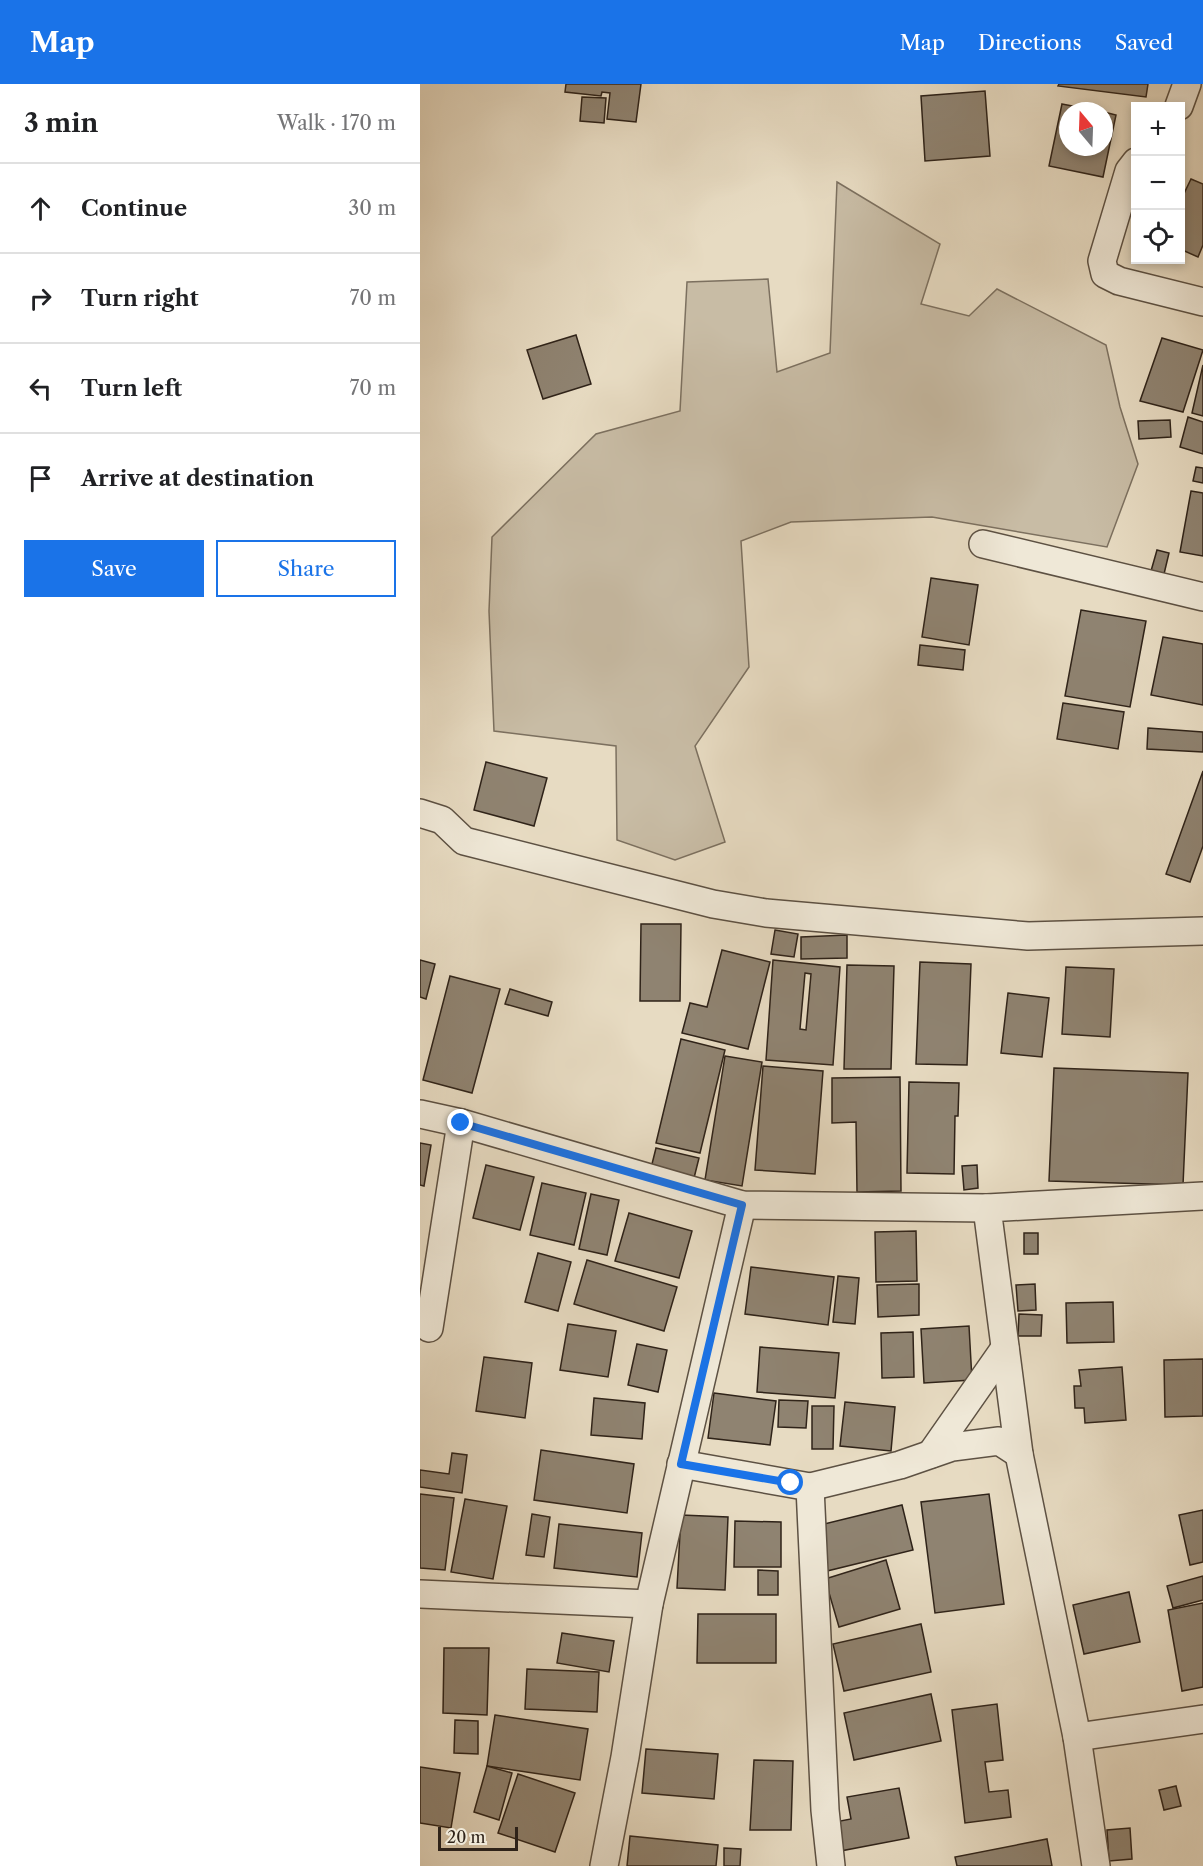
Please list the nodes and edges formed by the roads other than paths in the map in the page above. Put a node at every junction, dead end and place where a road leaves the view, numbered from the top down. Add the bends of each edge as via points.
1 (1187, 84) edge
2 (1180, 102) edge
3 (1131, 168) edge
4 (1203, 302) edge
5 (983, 544) dead end
6 (1203, 597) edge
7 (420, 813) edge
8 (1203, 930) edge
9 (420, 1114) edge
10 (461, 1123) junction
11 (1203, 1196) edge
12 (742, 1205) junction
13 (987, 1208) junction
14 (429, 1328) dead end
15 (1005, 1348) junction
16 (931, 1454) junction
17 (1018, 1454) junction
18 (681, 1464) junction
19 (810, 1486) junction
20 (420, 1594) edge
21 (649, 1604) junction
22 (1203, 1719) edge
23 (1077, 1737) junction
24 (604, 1866) edge
25 (831, 1866) edge
26 (1096, 1866) edge

1 - 2 street
3 - 4 street via 1102,261 1105,274
5 - 6 street
7 - 8 street via 442,820 464,841 713,904 766,913 1028,936
9 - 10 street
10 - 12 street
10 - 14 street
11 - 13 street
12 - 13 street
12 - 18 street
13 - 15 street
15 - 16 street
15 - 17 street
16 - 17 street via 999,1441
16 - 19 street
17 - 23 street
18 - 19 street
18 - 21 street
19 - 25 street
20 - 21 street
21 - 24 street via 626,1757
22 - 23 street
23 - 26 street

